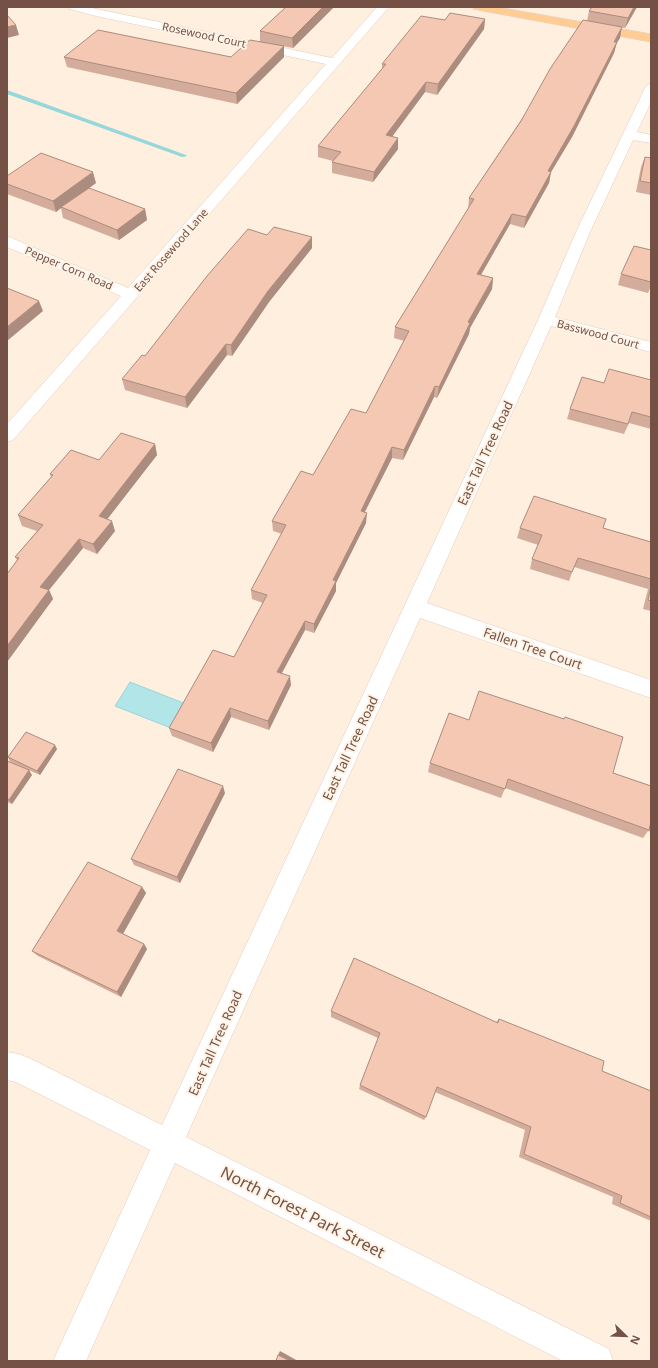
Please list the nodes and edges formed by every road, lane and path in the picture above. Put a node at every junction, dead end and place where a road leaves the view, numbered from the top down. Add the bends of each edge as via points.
1 (74, 7) edge
2 (383, 7) edge
3 (478, 7) edge
4 (651, 38) edge
5 (335, 62) junction
6 (651, 88) edge
7 (640, 137) edge
8 (7, 241) edge
9 (132, 295) junction
10 (546, 320) junction
11 (651, 347) edge
12 (7, 436) edge
13 (414, 607) junction
14 (651, 689) edge
15 (7, 1066) edge
16 (169, 1144) junction
17 (69, 1361) edge
18 (597, 1361) edge

1 - 5 street, Rosewood Court
2 - 5 street, East Rosewood Lane
3 - 4 main road
5 - 9 street, East Rosewood Lane
6 - 7 street, East Tall Tree Road
7 - 10 street, East Tall Tree Road via 584,232
8 - 9 street, Pepper Corn Road
9 - 12 street, East Rosewood Lane
10 - 11 street, Basswood Court
10 - 13 street, East Tall Tree Road
13 - 14 street, Fallen Tree Court
13 - 16 street, East Tall Tree Road
15 - 16 street, North Forest Park Street via 19,1068
16 - 17 street, East Tall Tree Road
16 - 18 street, North Forest Park Street

